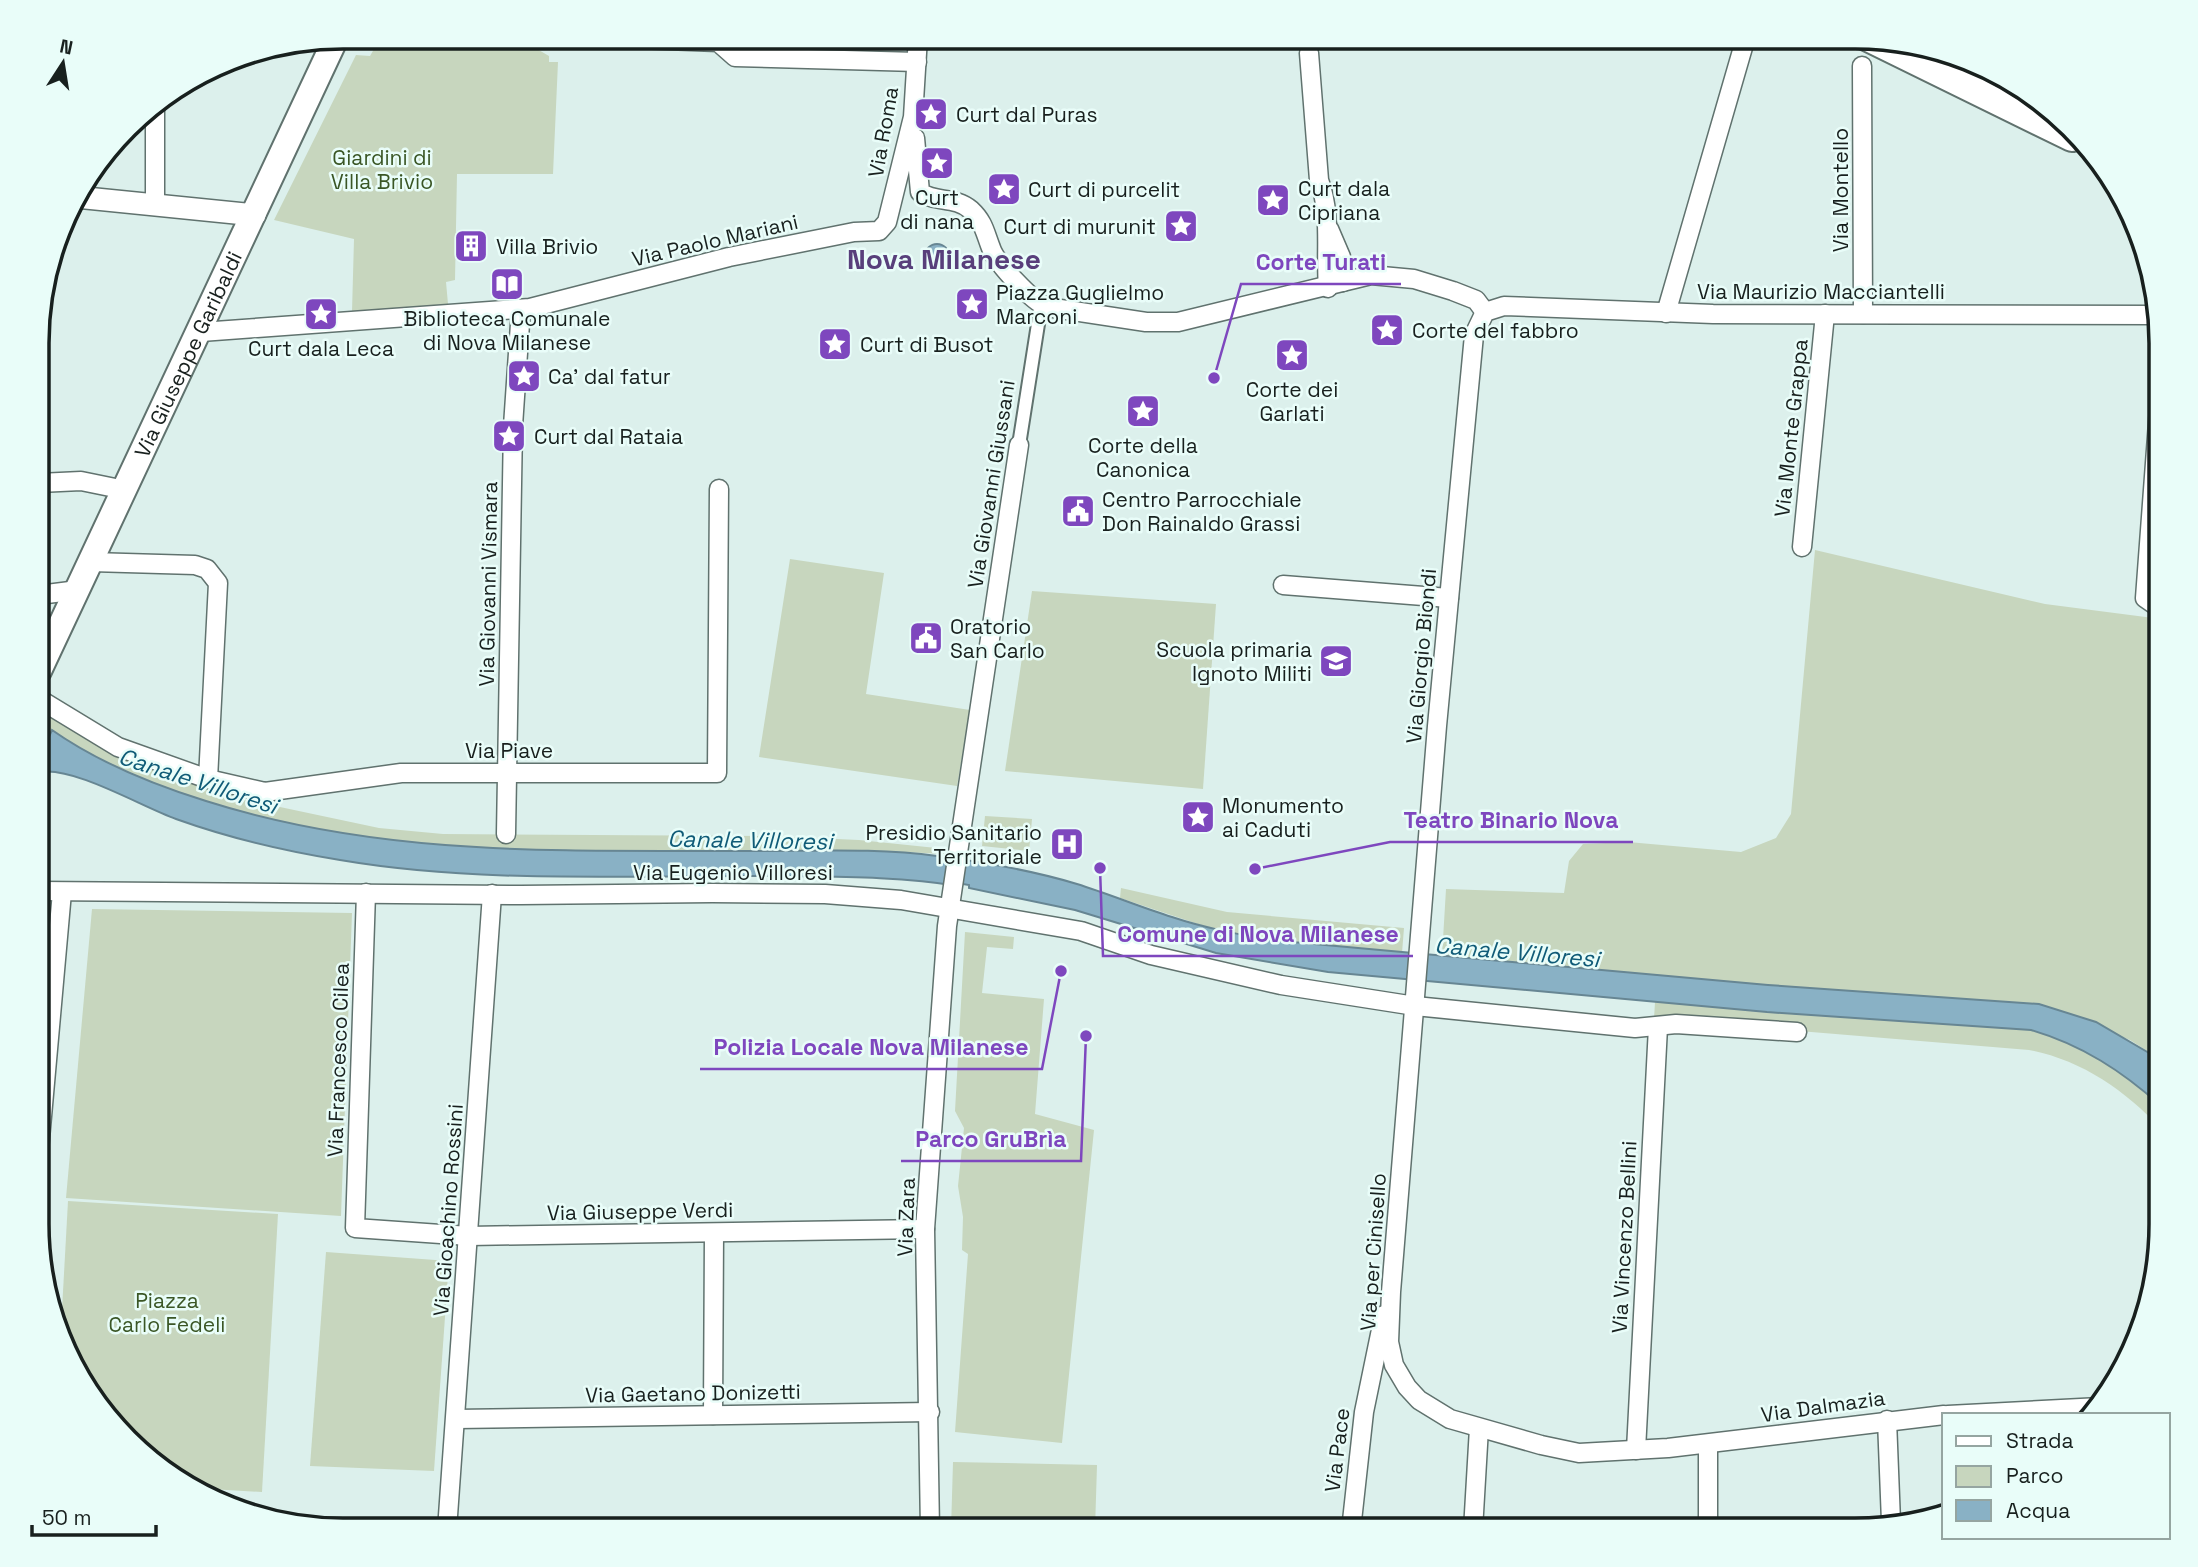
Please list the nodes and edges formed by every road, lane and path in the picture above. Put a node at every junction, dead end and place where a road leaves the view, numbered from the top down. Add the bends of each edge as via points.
1 (726, 49) edge
2 (918, 49) edge
3 (1743, 49) edge
4 (331, 50) edge
5 (1309, 53) dead end
6 (1901, 53) edge
7 (917, 62) junction
8 (1862, 66) dead end
9 (155, 117) edge
10 (913, 117) junction
11 (2057, 130) edge
12 (87, 198) edge
13 (155, 204) junction
14 (255, 215) junction
15 (878, 231) joint
16 (1336, 285) junction
17 (521, 309) junction
18 (1041, 311) junction
19 (1485, 312) junction
20 (1666, 313) junction
21 (1825, 314) junction
22 (1863, 314) junction
23 (2147, 315) edge
24 (201, 332) junction
25 (1019, 445) joint
26 (49, 483) edge
27 (719, 489) dead end
28 (125, 490) junction
29 (2149, 542) edge
30 (1802, 547) dead end
31 (91, 562) junction
32 (1283, 585) dead end
33 (78, 590) junction
34 (49, 594) edge
35 (1449, 598) junction
36 (2149, 601) edge
37 (49, 650) edge
38 (49, 705) edge
39 (507, 772) junction
40 (208, 779) junction
41 (506, 834) dead end
42 (49, 891) edge
43 (62, 892) junction
44 (366, 893) junction
45 (492, 894) junction
46 (949, 907) junction
47 (1415, 1006) junction
48 (49, 1019) edge
49 (1658, 1027) junction
50 (1797, 1031) dead end
51 (355, 1228) joint
52 (925, 1229) junction
53 (714, 1233) junction
54 (469, 1237) junction
55 (1391, 1292) junction
56 (1399, 1376) junction
57 (1371, 1377) junction
58 (2084, 1408) edge
59 (930, 1412) junction
60 (1984, 1413) edge
61 (713, 1415) junction
62 (1942, 1415) edge
63 (456, 1419) junction
64 (1887, 1420) junction
65 (1479, 1428) junction
66 (1708, 1444) junction
67 (1636, 1450) junction
68 (1891, 1515) edge
69 (448, 1518) edge
70 (930, 1518) edge
71 (1353, 1518) edge
72 (1474, 1518) edge
73 (1708, 1518) edge

1 - 7 street via 735,57
2 - 7 street, Via Roma
3 - 20 street
4 - 14 main road, Via Giuseppe Garibaldi
5 - 16 street via 1319,180 1329,229 1325,257
6 - 11 main road
7 - 10 street, Via Roma
8 - 22 street, Via Montello
9 - 13 street
10 - 15 street, Via Roma via 887,222
10 - 18 street via 920,192 956,200 970,209 986,229 995,256
12 - 13 street
13 - 14 street
14 - 24 main road, Via Giuseppe Garibaldi
15 - 17 street, Via Paolo Mariani via 729,257
16 - 18 street via 1178,322
16 - 19 street via 1371,275 1415,279 1470,297
17 - 24 street, Via Paolo Mariani
17 - 39 street, Via Giovanni Vismara via 513,426
18 - 25 street, Via Giovanni Giussani
19 - 20 street, Via Maurizio Macciantelli via 1504,306
19 - 35 street, Via Giorgio Biondi via 1474,335
20 - 21 street, Via Maurizio Macciantelli
21 - 22 street, Via Maurizio Macciantelli
21 - 30 street, Via Monte Grappa
22 - 23 street, Via Maurizio Macciantelli
24 - 28 main road, Via Giuseppe Garibaldi
25 - 46 street, Via Giovanni Giussani
26 - 28 street via 80,481
27 - 39 street, Via Piave via 716,774
28 - 31 main road, Via Giuseppe Garibaldi
29 - 36 street via 2145,598
31 - 33 main road, Via Giuseppe Garibaldi
31 - 40 street via 195,565 207,569 218,583
32 - 35 street
33 - 34 street
33 - 37 main road, Via Giuseppe Garibaldi
35 - 47 street, Via Giorgio Biondi
38 - 40 street, Via Piave via 118,747
39 - 40 street, Via Piave via 401,774 265,792
39 - 41 street, Via Giovanni Vismara
42 - 43 street, Via Eugenio Villoresi
43 - 44 street, Via Eugenio Villoresi
43 - 48 street
44 - 45 street, Via Eugenio Villoresi
44 - 51 street, Via Francesco Cilea
45 - 46 street, Via Eugenio Villoresi via 825,894
45 - 54 street, Via Gioachino Rossini
46 - 47 street, Via Eugenio Villoresi via 1081,931 1234,976
46 - 52 street, Via Zara
47 - 49 street, Via Eugenio Villoresi
47 - 55 street, Via per Cinisello
49 - 50 street, Via Eugenio Villoresi via 1676,1024
49 - 67 street, Via Vincenzo Bellini
51 - 54 street, Via Giuseppe Verdi
52 - 53 street, Via Giuseppe Verdi
52 - 59 street, Via Zara
53 - 54 street, Via Giuseppe Verdi
53 - 61 street
54 - 63 street, Via Gioachino Rossini
55 - 56 street, Via per Cinisello via 1389,1342
55 - 57 street, Via Pace
56 - 57 street via 1379,1371
56 - 65 street, Via per Cinisello via 1433,1412
57 - 71 street, Via Pace
58 - 60 street, Via Dalmazia
59 - 61 street, Via Gaetano Donizetti
59 - 70 street, Via Zara
61 - 63 street, Via Gaetano Donizetti
62 - 64 street, Via Dalmazia
63 - 69 street, Via Gioachino Rossini
64 - 66 street, Via Dalmazia
64 - 68 street
65 - 67 street, Via per Cinisello via 1579,1452
65 - 72 street
66 - 67 street, Via per Cinisello
66 - 73 street

